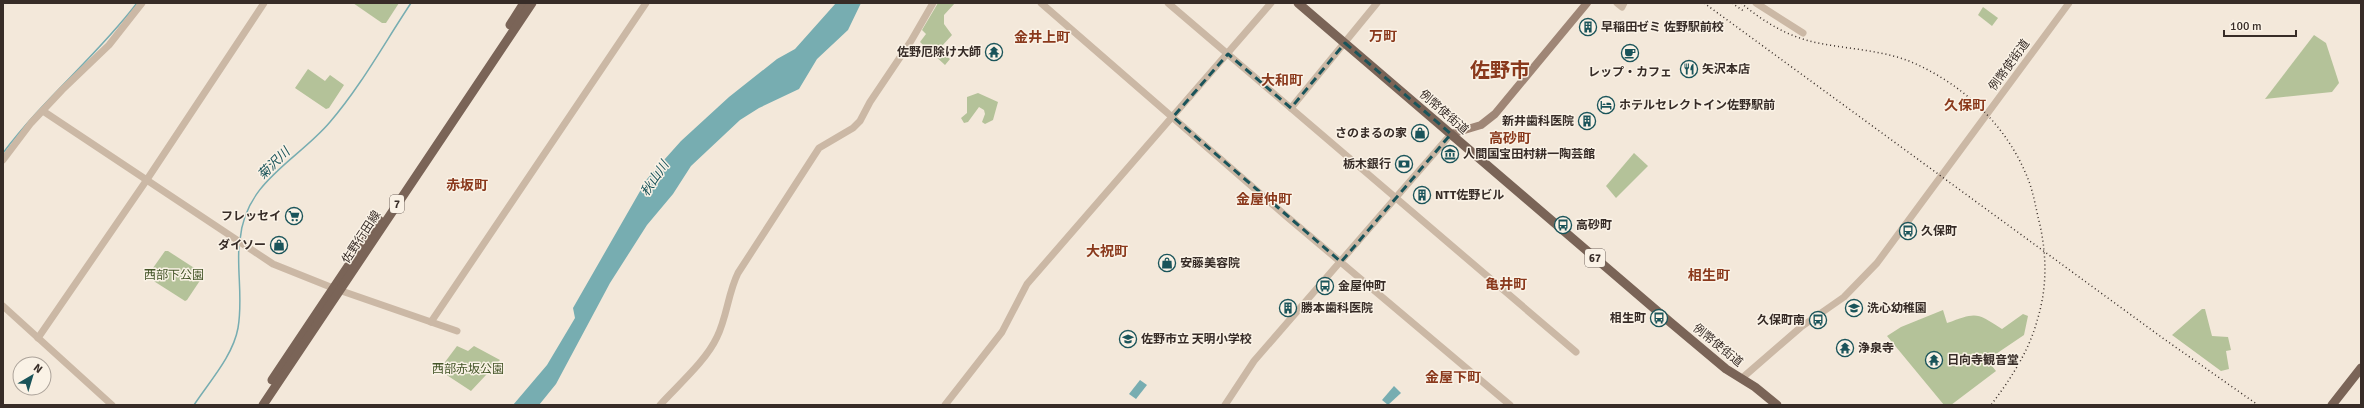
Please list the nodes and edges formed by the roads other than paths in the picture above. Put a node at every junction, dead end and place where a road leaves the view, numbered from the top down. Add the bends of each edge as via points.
1 (142, 3) edge
2 (264, 3) edge
3 (524, 3) edge
4 (532, 3) edge
5 (646, 3) edge
6 (933, 3) edge
7 (1041, 3) edge
8 (1168, 3) edge
9 (1271, 3) edge
10 (1298, 3) edge
11 (1377, 3) edge
12 (1587, 3) edge
13 (1756, 3) edge
14 (2069, 3) edge
15 (1803, 33) dead end
16 (1344, 43) junction
17 (1228, 54) junction
18 (1291, 108) junction
19 (43, 111) junction
20 (1173, 117) junction
21 (1451, 134) junction
22 (3, 160) edge
23 (146, 181) junction
24 (1396, 198) junction
25 (1341, 262) junction
26 (336, 290) junction
27 (3, 306) edge
28 (431, 322) junction
29 (457, 331) dead end
30 (38, 338) junction
31 (1576, 352) dead end
32 (2361, 368) edge
33 (1741, 379) junction
34 (112, 405) edge
35 (256, 405) edge
36 (263, 405) edge
37 (660, 405) edge
38 (945, 405) edge
39 (1225, 405) edge
40 (1510, 405) edge
41 (1777, 405) edge
42 (2332, 405) edge

1 - 19 street via 109,45
2 - 23 street
3 - 26 main road, 佐野行田線 / 7
4 - 26 main road, 佐野行田線 / 7
5 - 28 street
6 - 37 street via 860,121 819,148 738,273 732,285 721,328 710,349
7 - 20 street
8 - 17 street
9 - 17 street
10 - 16 main road, 例幣使街道 / 67
11 - 16 street
12 - 21 main road via 1496,114 1481,125
13 - 15 street
14 - 33 street, 例幣使街道 via 1878,263 1844,297 1801,327
16 - 18 street
16 - 21 main road, 例幣使街道 / 67
17 - 18 street
17 - 20 street
18 - 24 street
19 - 22 street
19 - 23 street
20 - 25 street
20 - 38 street via 1027,284 1002,332
21 - 24 street
21 - 33 main road, 例幣使街道 / 67 via 1659,313
23 - 26 street via 273,264
23 - 30 street
24 - 25 street
24 - 31 street
25 - 39 street via 1254,361
25 - 40 street
26 - 28 street
26 - 35 main road, 佐野行田線 / 7
26 - 36 main road, 佐野行田線 / 7
27 - 30 street
28 - 29 street
30 - 34 street
32 - 42 main road
33 - 41 main road, 67

